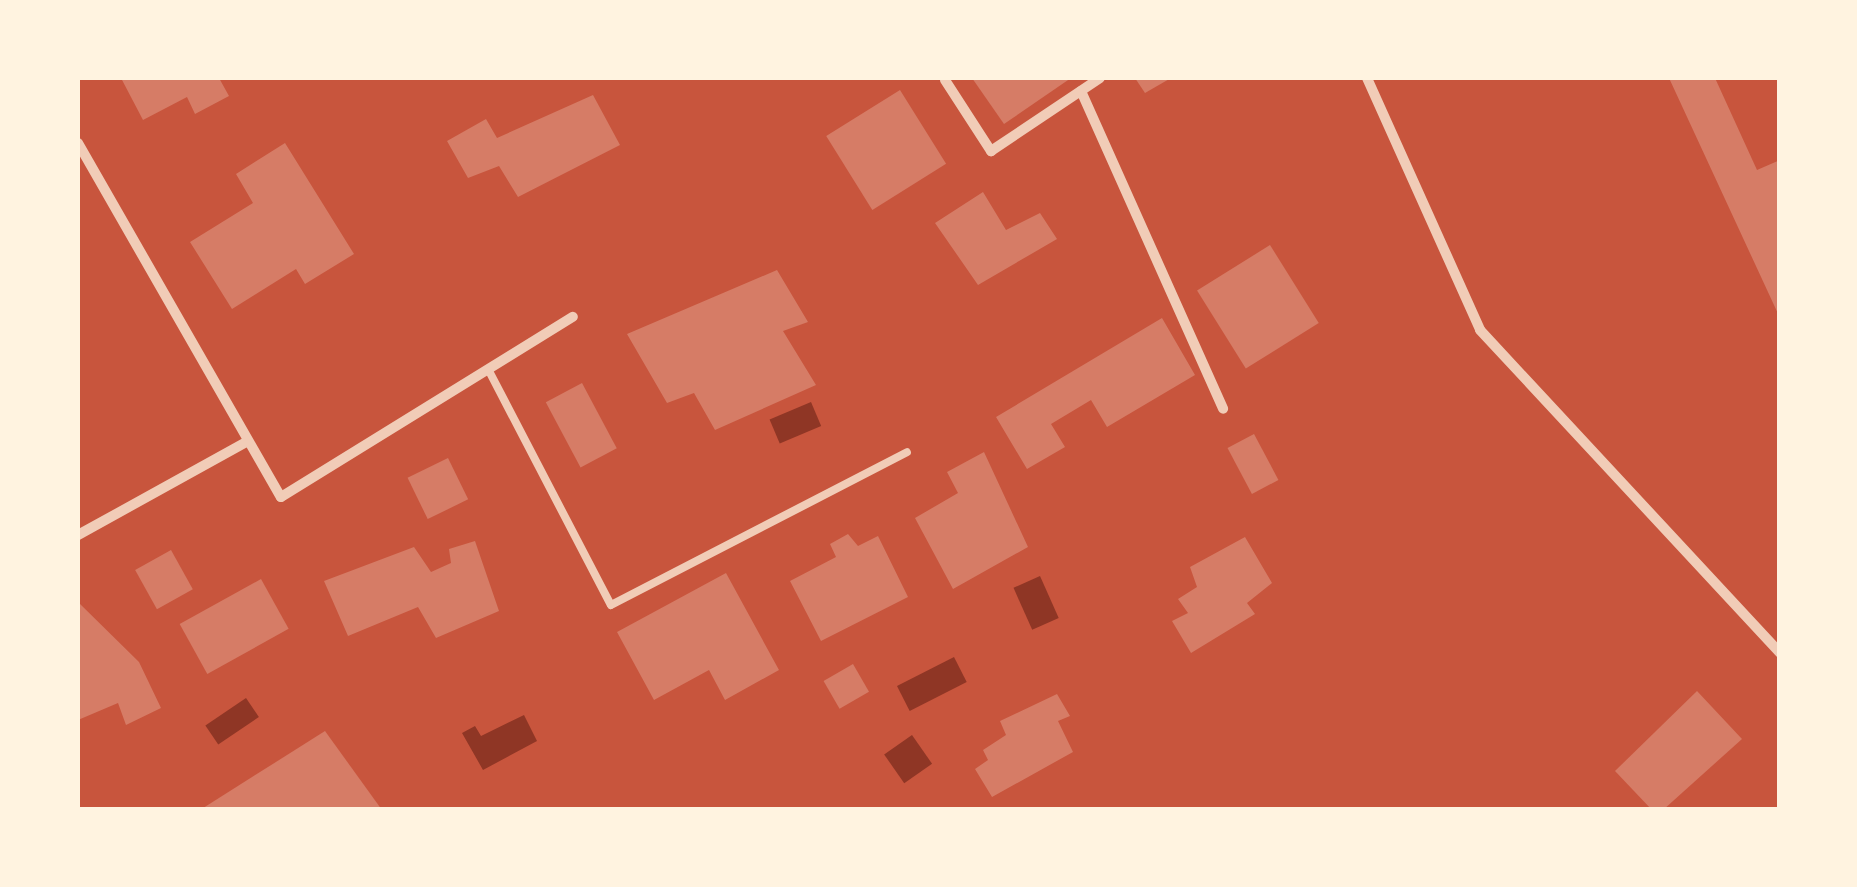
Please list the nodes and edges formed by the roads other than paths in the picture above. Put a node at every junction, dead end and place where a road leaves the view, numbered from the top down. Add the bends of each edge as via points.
1 (1100, 78) edge
2 (1367, 78) edge
3 (946, 80) edge
4 (1081, 91) junction
5 (78, 143) edge
6 (573, 317) dead end
7 (488, 369) junction
8 (1223, 409) dead end
9 (248, 441) junction
10 (906, 452) dead end
11 (78, 535) edge
12 (1780, 653) edge

1 - 4 street
2 - 12 street via 1480,330
3 - 4 street via 990,151
4 - 8 street
5 - 9 street
6 - 7 street
7 - 9 street via 281,497
7 - 10 lane via 611,604
9 - 11 street

